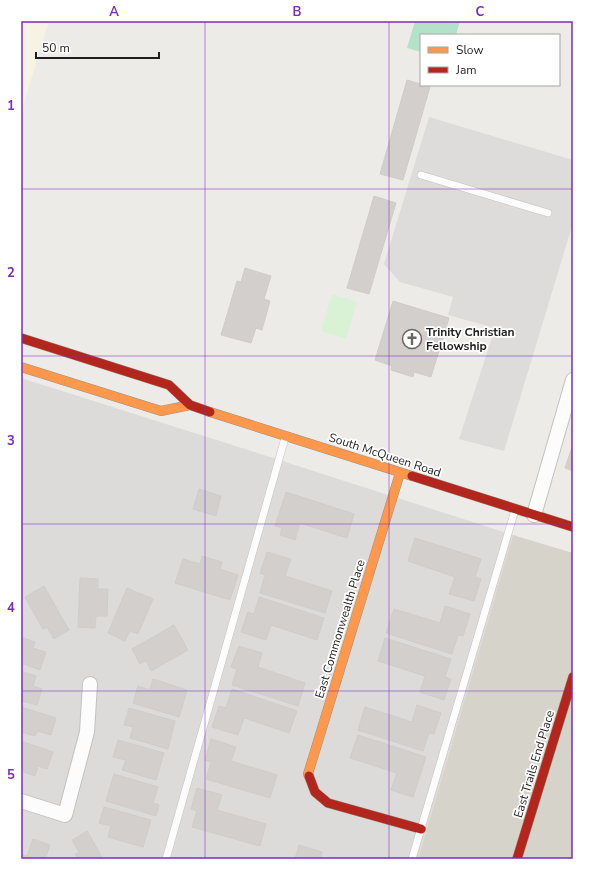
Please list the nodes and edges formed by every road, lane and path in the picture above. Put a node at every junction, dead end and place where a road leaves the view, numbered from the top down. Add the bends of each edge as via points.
1 (421, 175) dead end
2 (548, 213) dead end
3 (21, 338) edge
4 (21, 367) edge
5 (573, 380) edge
6 (190, 405) junction
7 (286, 436) junction
8 (400, 473) junction
9 (516, 509) junction
10 (534, 515) junction
11 (573, 527) edge
12 (573, 677) edge
13 (90, 684) dead end
14 (21, 801) edge
15 (421, 829) junction
16 (166, 859) edge
17 (412, 859) edge
18 (517, 859) edge

1 - 2 lane
3 - 6 main road, South McQueen Road via 169,385
4 - 6 main road, South McQueen Road via 161,411
5 - 10 street
6 - 7 main road, South McQueen Road
7 - 8 main road, South McQueen Road
7 - 16 lane
8 - 9 main road, South McQueen Road
8 - 15 main road, East Commonwealth Place via 308,774 315,792 328,803
9 - 10 main road, South McQueen Road
9 - 15 lane
10 - 11 main road, South McQueen Road
12 - 18 main road, East Trails End Place
13 - 14 street via 87,732 65,815
15 - 17 lane

